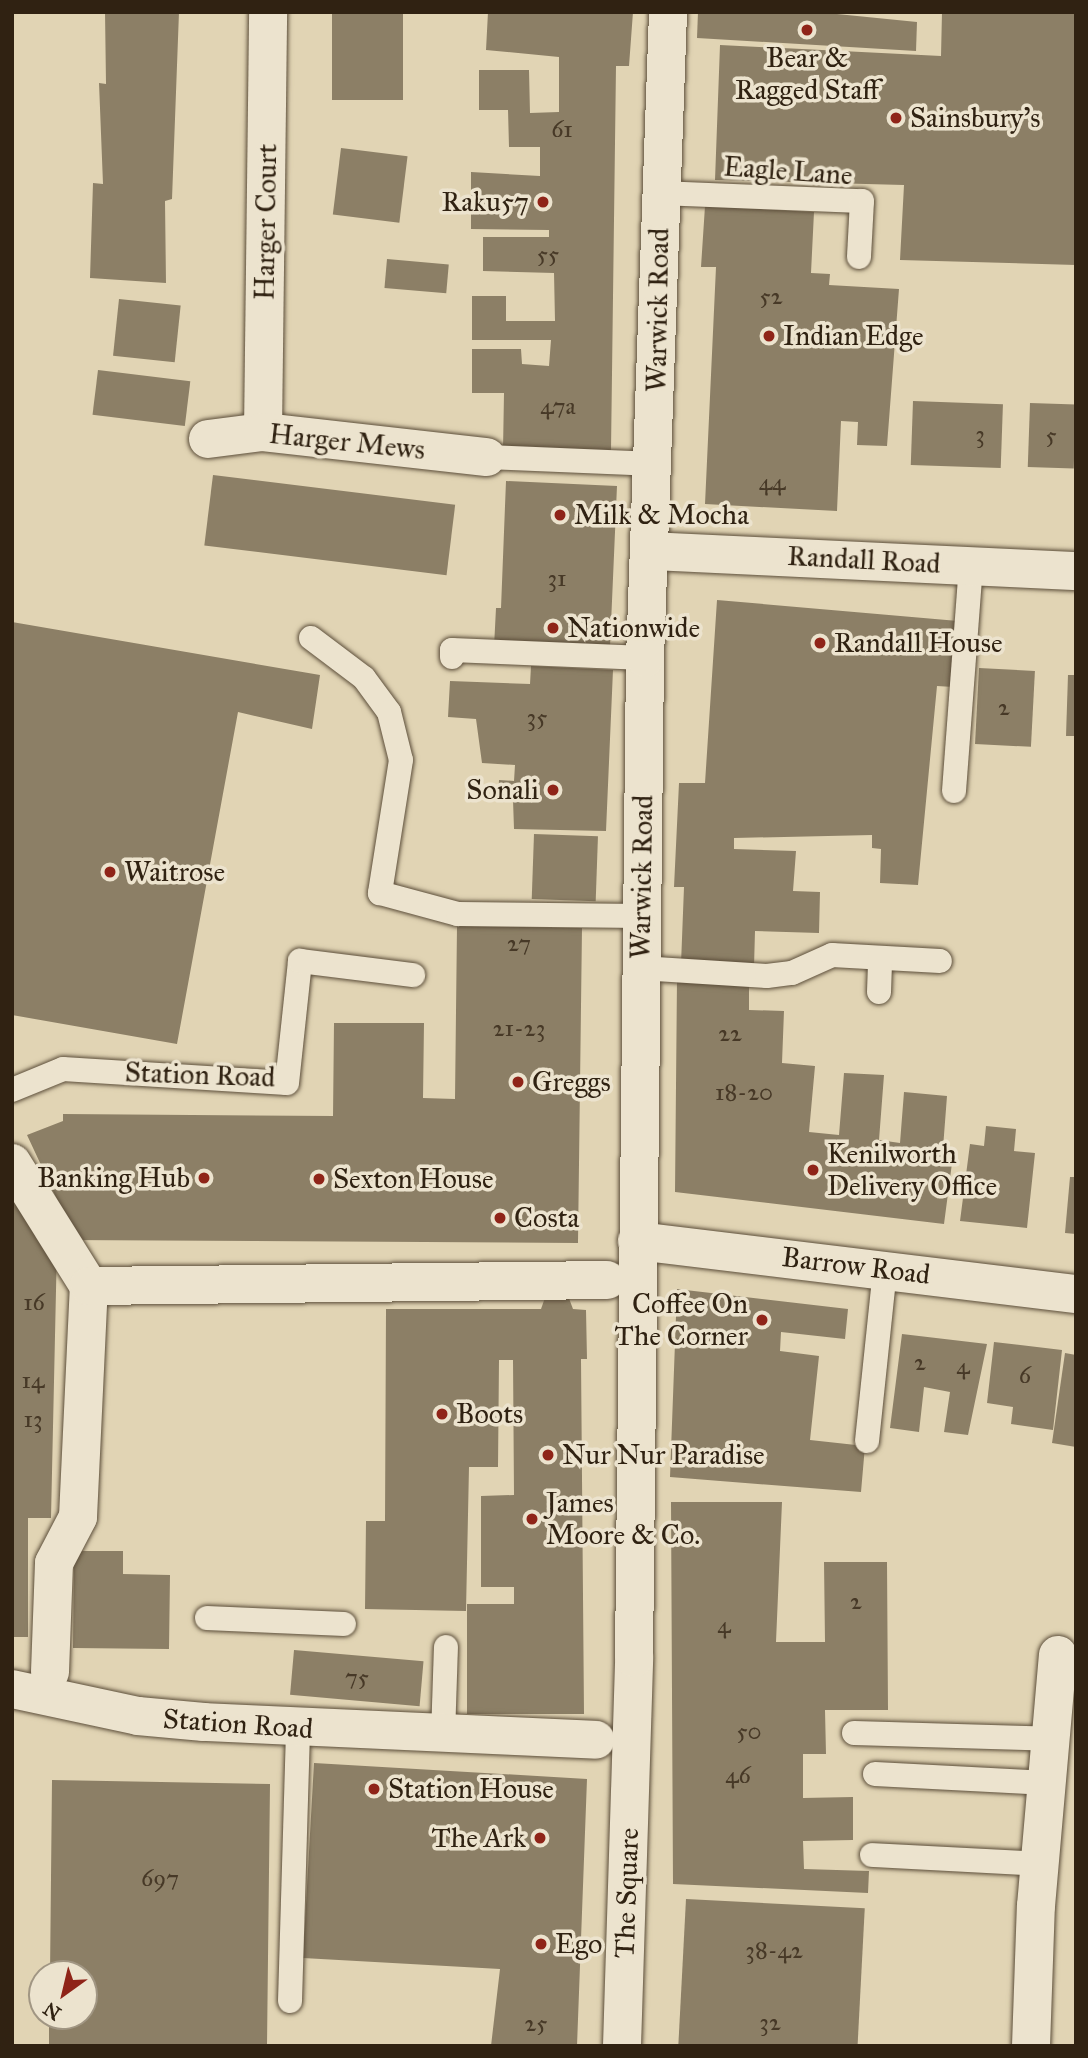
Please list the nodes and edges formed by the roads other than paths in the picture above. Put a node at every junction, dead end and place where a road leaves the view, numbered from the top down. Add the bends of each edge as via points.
1 (268, 12) edge
2 (668, 12) edge
3 (659, 193) junction
4 (859, 257) dead end
5 (263, 432) junction
6 (208, 439) dead end
7 (487, 457) joint
8 (656, 464) junction
9 (652, 551) junction
10 (971, 565) junction
11 (1076, 571) edge
12 (311, 638) dead end
13 (452, 657) dead end
14 (645, 658) junction
15 (954, 791) dead end
16 (641, 916) junction
17 (880, 958) junction
18 (940, 961) dead end
19 (640, 968) junction
20 (413, 975) dead end
21 (879, 992) dead end
22 (12, 1090) edge
23 (12, 1163) edge
24 (637, 1241) junction
25 (885, 1270) junction
26 (607, 1280) dead end
27 (89, 1286) junction
28 (1076, 1294) edge
29 (867, 1441) dead end
30 (207, 1618) dead end
31 (344, 1624) dead end
32 (446, 1647) dead end
33 (1058, 1655) dead end
34 (50, 1672) dead end
35 (12, 1689) edge
36 (298, 1729) junction
37 (854, 1733) dead end
38 (455, 1737) junction
39 (1051, 1739) junction
40 (614, 1741) junction
41 (875, 1774) dead end
42 (1048, 1783) junction
43 (872, 1855) dead end
44 (1041, 1864) junction
45 (290, 2001) dead end
46 (622, 2046) edge
47 (1031, 2046) edge

1 - 5 street, Harger Court
2 - 3 street, Warwick Road
3 - 4 lane, Eagle Lane via 862,201
3 - 8 street, Warwick Road
5 - 6 street, Harger Mews
5 - 7 street, Harger Mews
7 - 8 lane
8 - 9 street, Warwick Road
9 - 10 street, Randall Road
9 - 14 street, Warwick Road
10 - 11 street, Randall Road
10 - 15 lane
12 - 16 lane via 364,678 392,724 401,760 380,892 458,914
13 - 14 lane via 452,650
14 - 16 street, Warwick Road
16 - 19 street, Warwick Road
17 - 18 lane
17 - 19 lane via 832,955 792,974 766,976
17 - 21 lane
19 - 24 street, Warwick Road
20 - 22 lane, Station Road via 300,961 287,1083 63,1069
23 - 27 street
24 - 25 street, Barrow Road
24 - 40 street, Warwick Road
25 - 28 street, Barrow Road
25 - 29 lane
26 - 27 street
27 - 34 street via 78,1517 54,1563
30 - 31 lane
32 - 38 lane
33 - 39 street
35 - 36 street, Station Road via 138,1716
36 - 38 street, Station Road
36 - 45 lane
37 - 39 lane
38 - 40 street, Station Road
39 - 42 street
40 - 46 street, The Square
41 - 42 lane
42 - 44 street
43 - 44 lane
44 - 47 street

